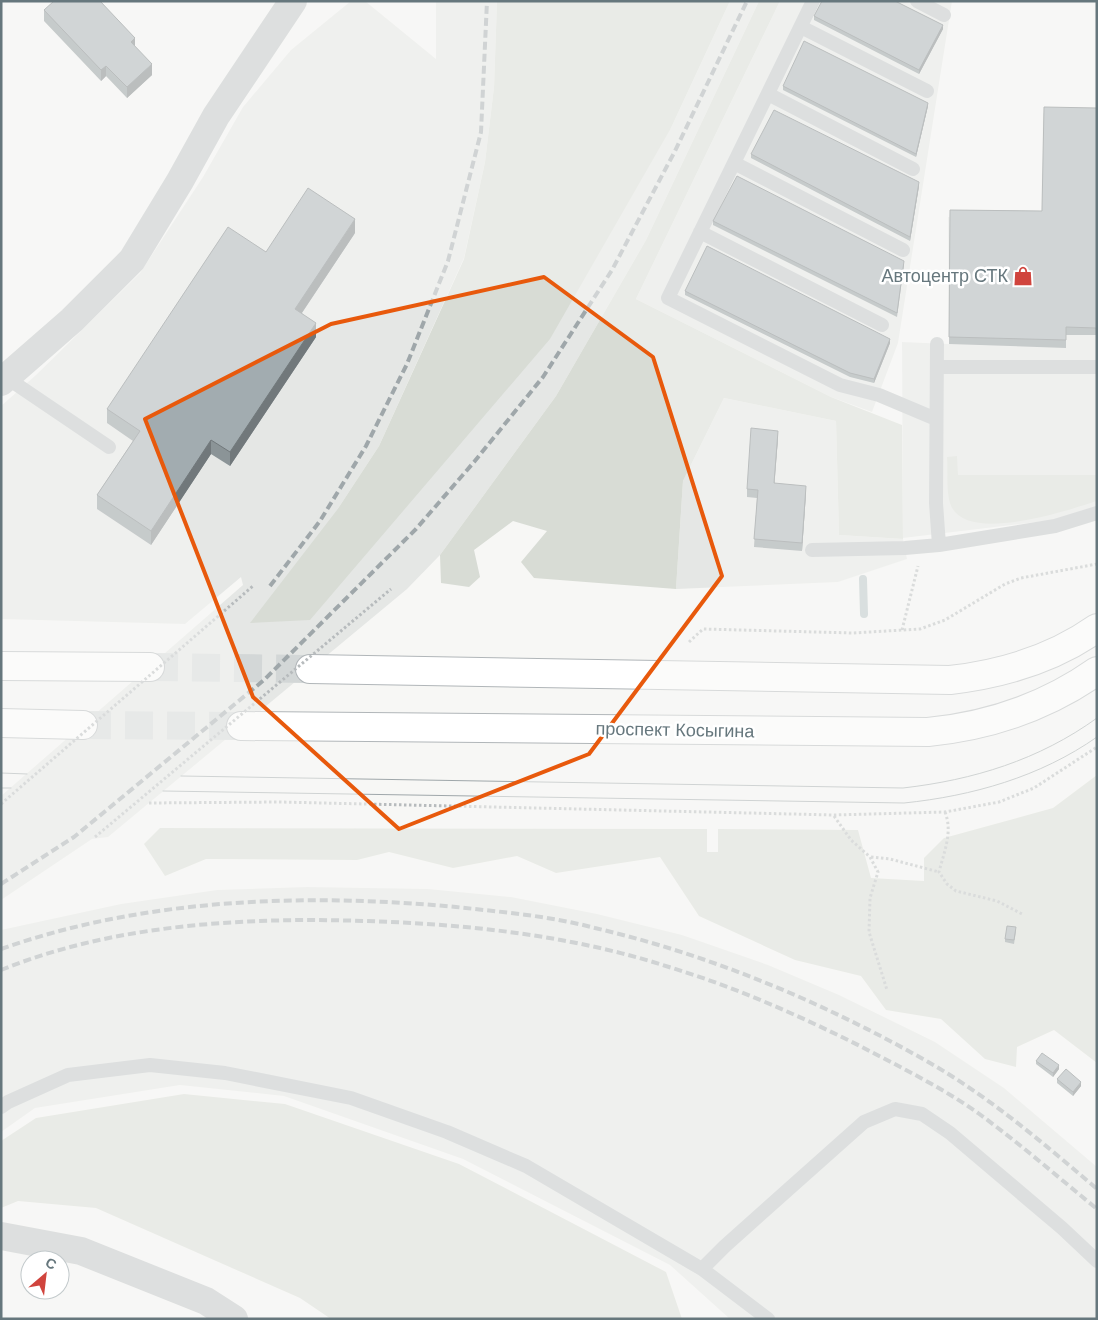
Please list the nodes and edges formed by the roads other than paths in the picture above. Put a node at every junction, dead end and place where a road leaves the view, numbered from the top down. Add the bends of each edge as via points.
1 (293, 1) edge
2 (813, 1) edge
3 (917, 1) edge
4 (944, 15) dead end
5 (801, 27) junction
6 (927, 91) dead end
7 (768, 94) junction
8 (734, 163) junction
9 (913, 169) dead end
10 (700, 232) junction
11 (903, 250) dead end
12 (882, 325) dead end
13 (937, 344) dead end
14 (937, 367) junction
15 (1097, 367) edge
16 (4, 380) edge
17 (936, 419) junction
18 (109, 447) dead end
19 (1097, 513) edge
20 (939, 545) junction
21 (812, 550) dead end
22 (1097, 628) edge
23 (1, 666) edge
24 (150, 667) tunnel mouth
25 (310, 669) tunnel mouth
26 (1097, 671) edge
27 (1, 723) edge
28 (80, 725) tunnel mouth
29 (241, 726) tunnel mouth
30 (1, 1107) edge
31 (1, 1236) edge
32 (1097, 1262) edge
33 (702, 1269) junction
34 (234, 1319) edge
35 (768, 1319) edge

1 - 16 street via 216,116 132,260 72,320
2 - 5 lane
3 - 4 lane
5 - 6 lane
5 - 7 lane
7 - 8 lane
7 - 9 lane
8 - 10 lane
8 - 11 lane
10 - 12 lane
10 - 17 lane via 668,298 840,385 879,395
13 - 14 lane
14 - 15 lane
14 - 17 lane
16 - 18 lane
17 - 20 lane
19 - 20 lane via 1055,526
20 - 21 lane
22 - 25 main road via 1033,662 992,674 950,680
23 - 24 main road
26 - 29 main road, проспект Косыгина via 1065,692 1021,712 975,726 928,732
27 - 28 main road
30 - 33 lane via 68,1075 150,1065 224,1073 352,1098 447,1132 526,1166
31 - 34 street via 81,1251 206,1301
32 - 33 lane via 950,1133 922,1114 895,1109 864,1122
33 - 35 lane

